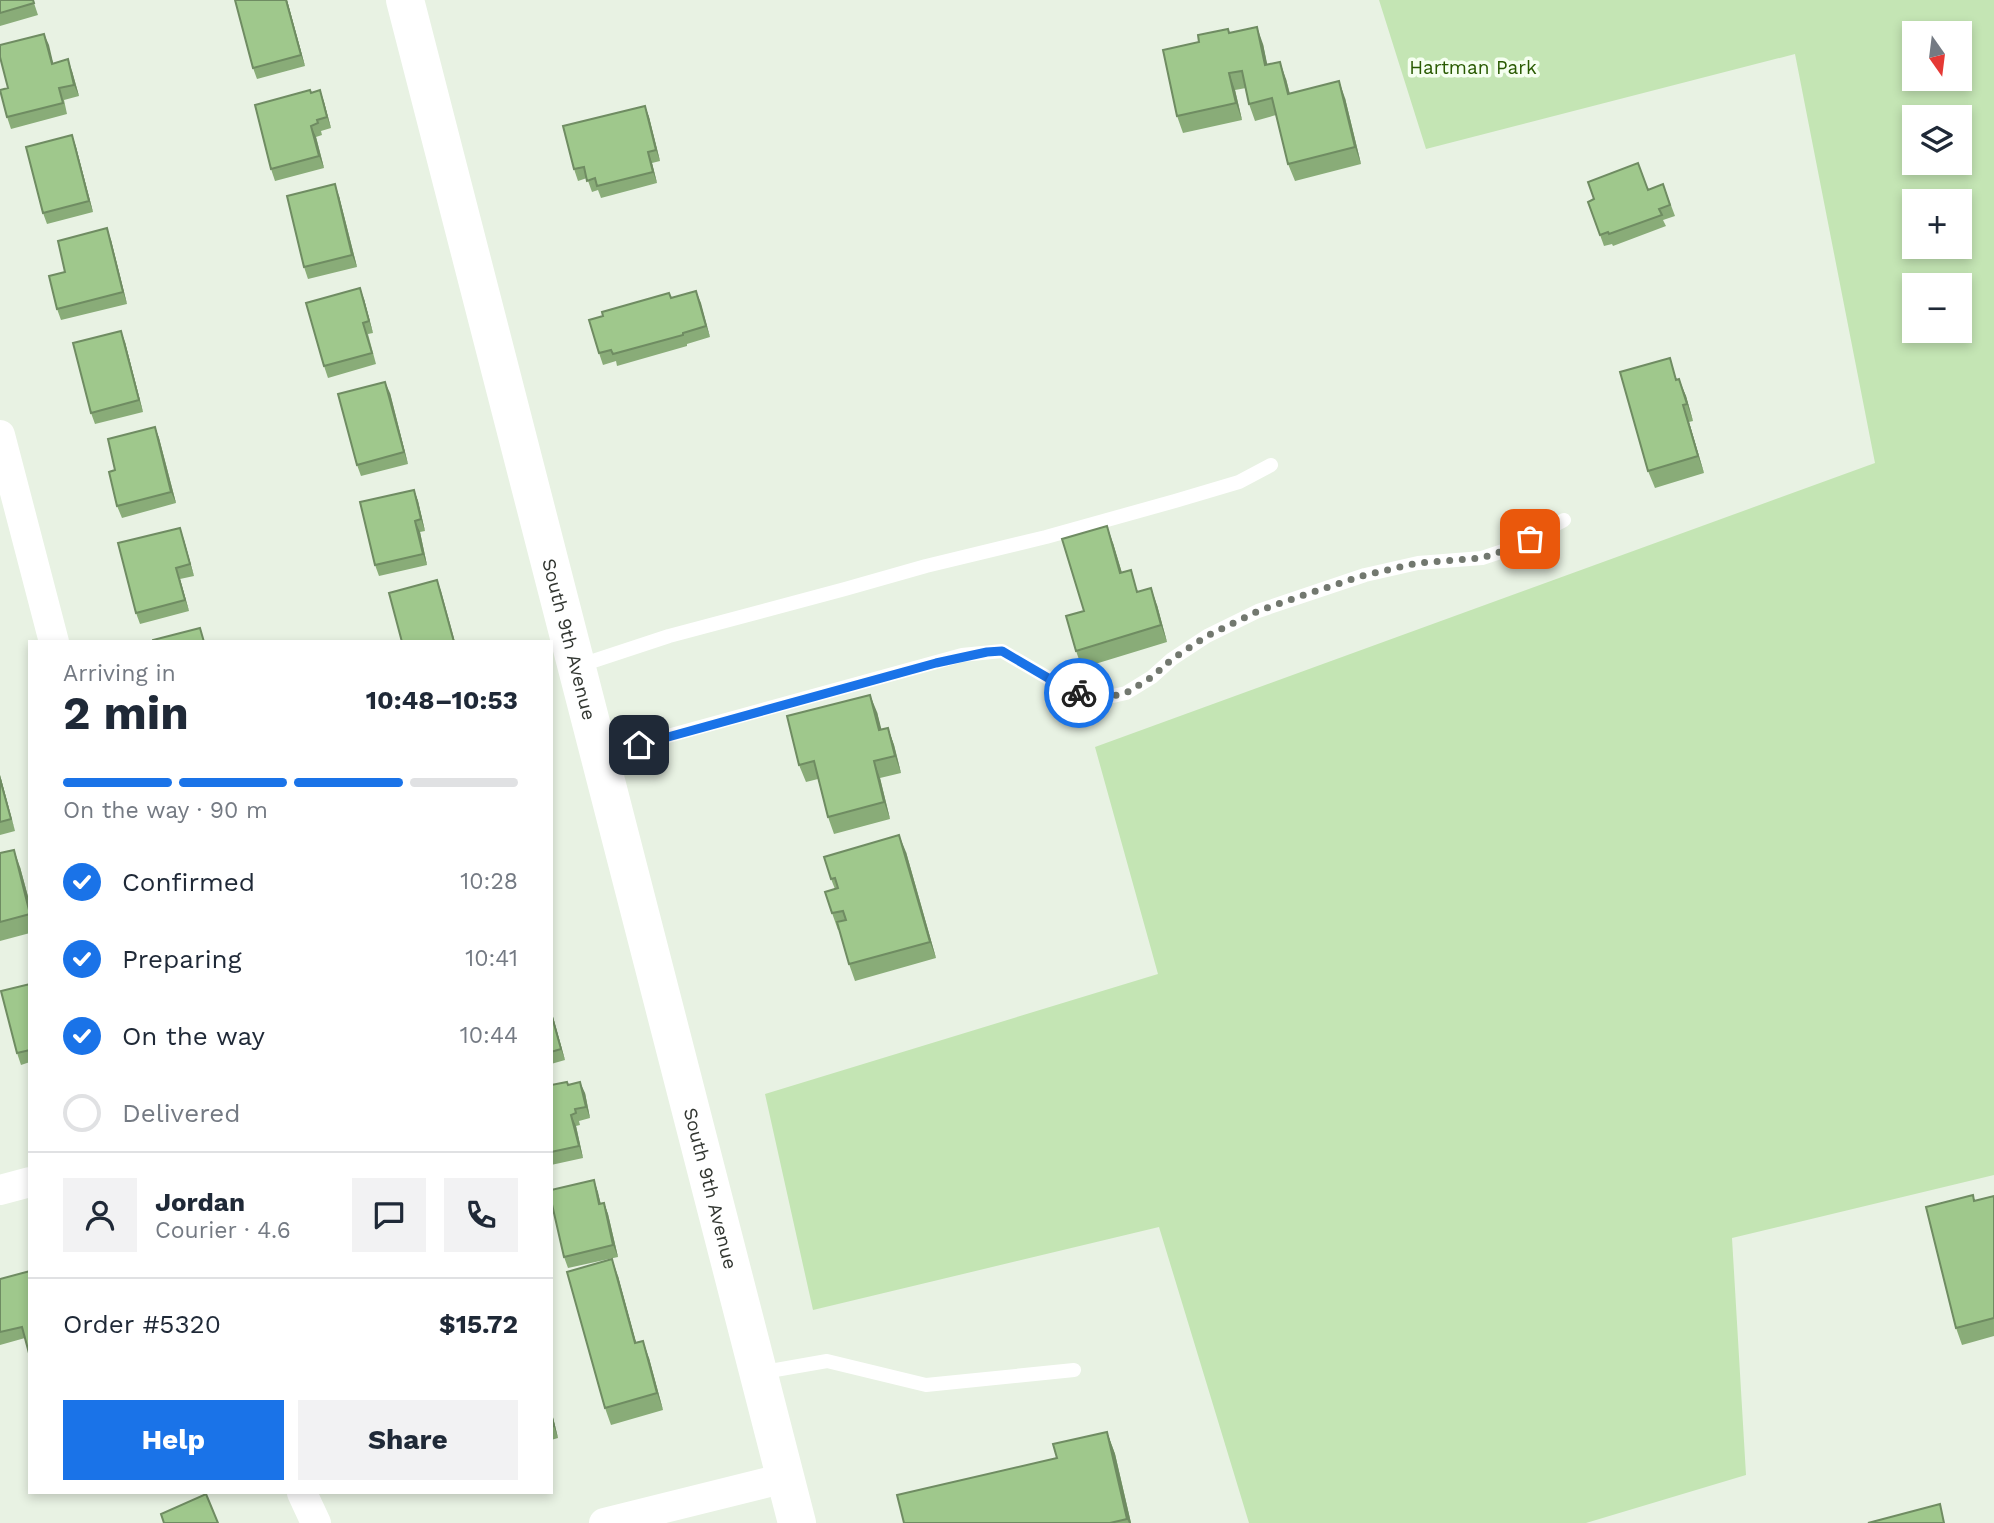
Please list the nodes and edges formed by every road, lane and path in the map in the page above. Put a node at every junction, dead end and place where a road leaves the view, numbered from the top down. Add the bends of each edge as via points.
1 (405, 0) edge
2 (0, 436) edge
3 (1271, 465) dead end
4 (1564, 520) dead end
5 (53, 640) edge
6 (576, 666) junction
7 (599, 755) junction
8 (28, 1183) edge
9 (0, 1190) edge
10 (1074, 1370) dead end
11 (758, 1373) junction
12 (785, 1478) junction
13 (302, 1494) edge
14 (316, 1523) edge
15 (604, 1523) edge
16 (797, 1523) edge

1 - 6 street, South 9th Avenue
2 - 5 street
3 - 6 lane via 1239,482 1188,497 669,636
4 - 7 lane via 1512,548 1482,558 1418,563 1365,575 1258,611 1207,636 1126,693 1104,698 1072,692 1002,651 987,652
6 - 7 street, South 9th Avenue
7 - 11 street, South 9th Avenue
8 - 9 street
10 - 11 lane via 926,1385 827,1362
11 - 12 street, South 9th Avenue
12 - 15 street
12 - 16 street, South 9th Avenue
13 - 14 street

